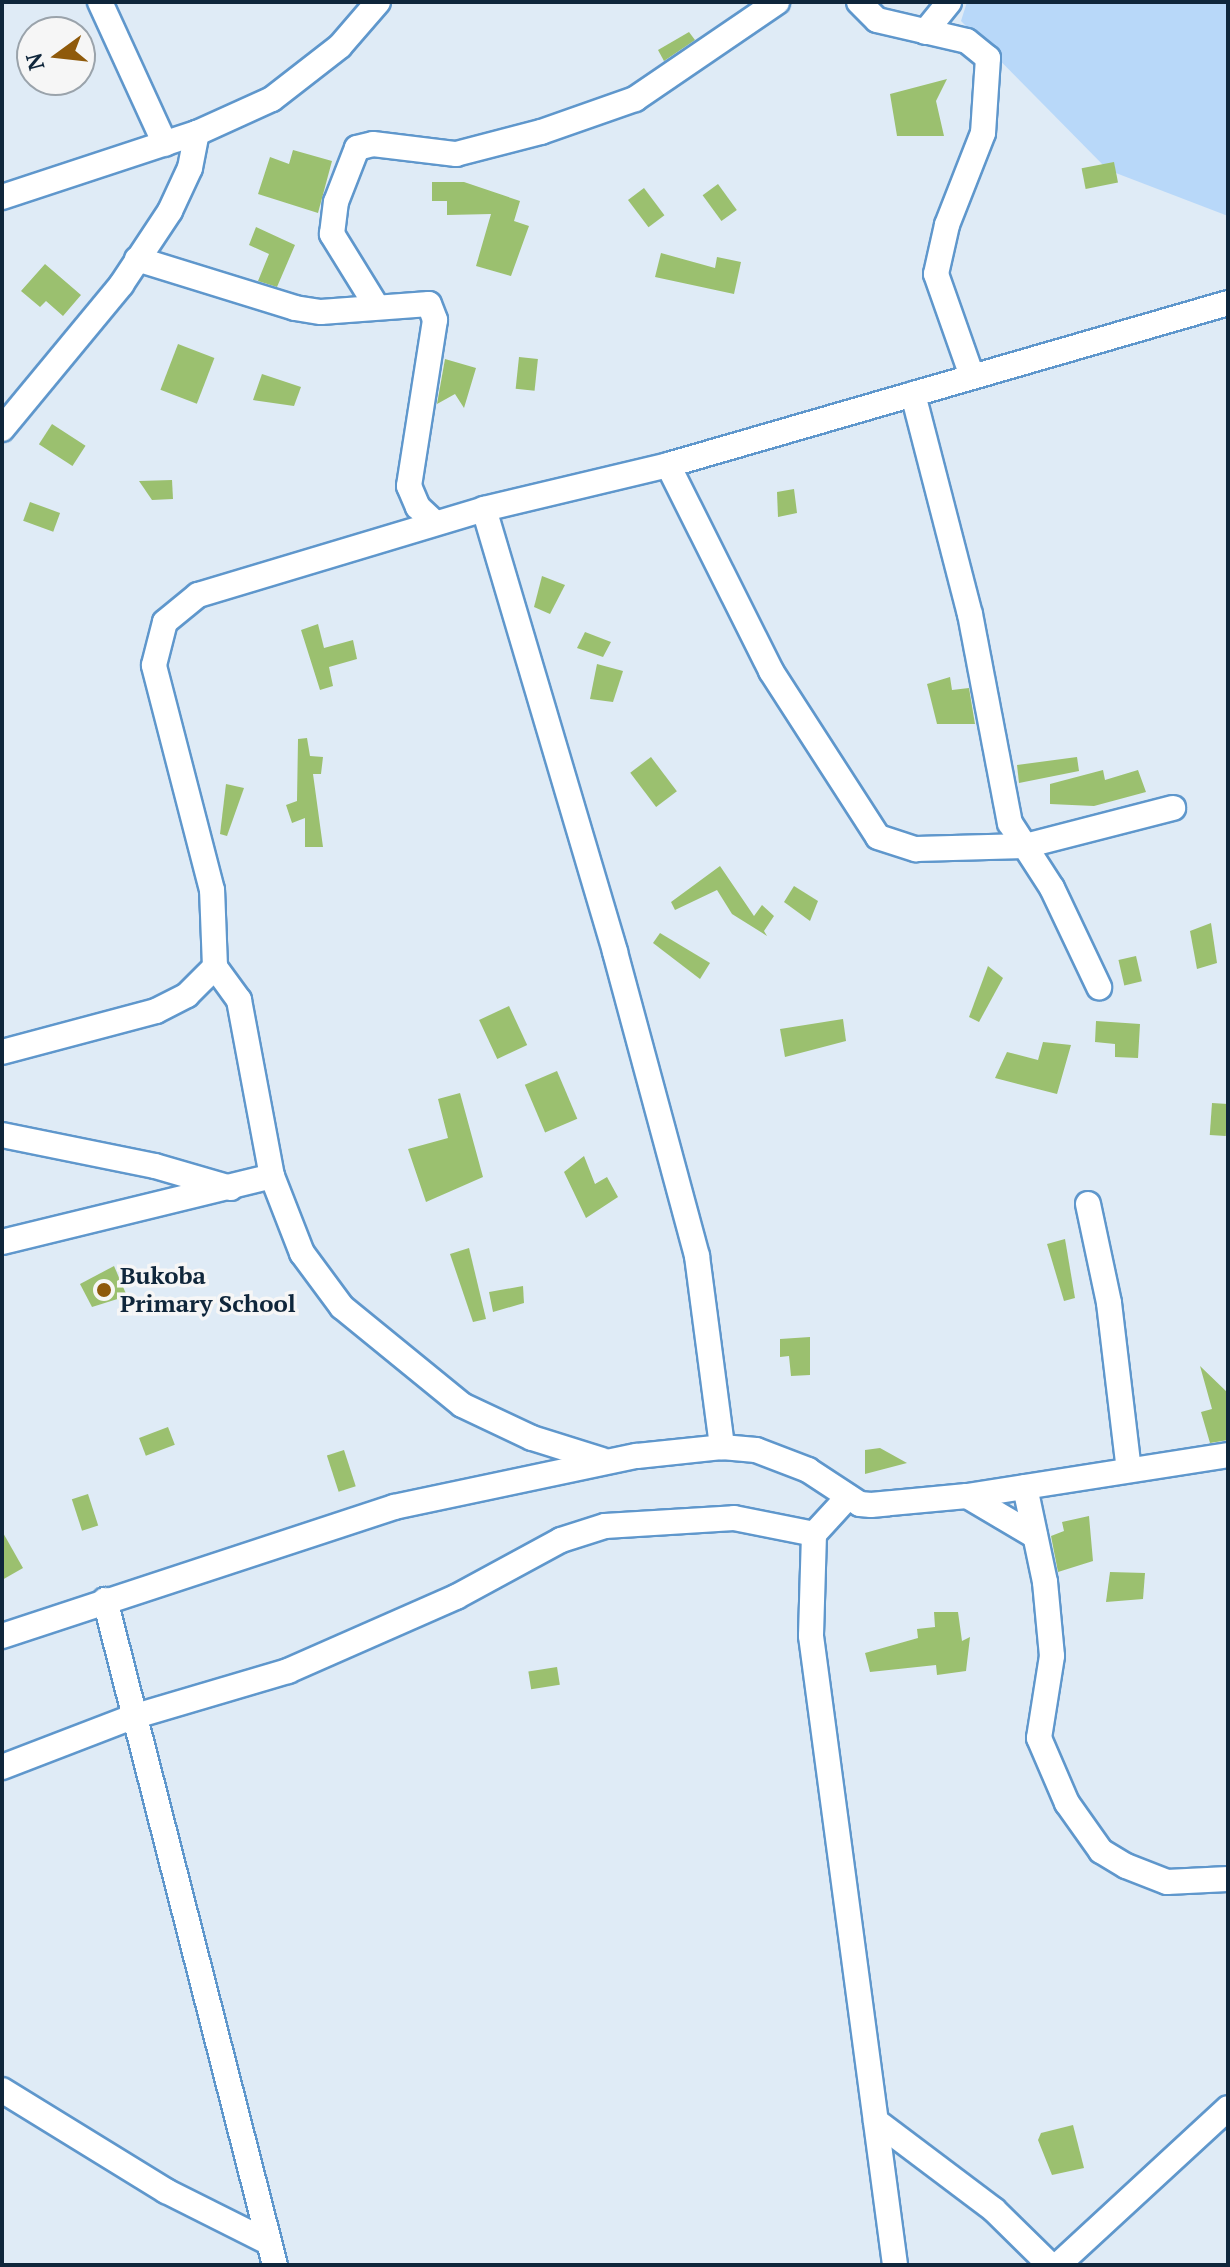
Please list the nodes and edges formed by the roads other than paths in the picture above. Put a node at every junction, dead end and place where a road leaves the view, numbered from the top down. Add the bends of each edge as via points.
1 (100, 2) edge
2 (378, 2) edge
3 (777, 2) edge
4 (859, 2) edge
5 (949, 2) edge
6 (925, 32) junction
7 (197, 133) junction
8 (165, 144) junction
9 (2, 197) edge
10 (137, 259) junction
11 (1228, 303) edge
12 (377, 307) junction
13 (972, 376) junction
14 (913, 394) junction
15 (2, 429) edge
16 (668, 465) junction
17 (484, 509) junction
18 (435, 523) junction
19 (1173, 808) dead end
20 (1025, 846) junction
21 (215, 967) junction
22 (1099, 987) dead end
23 (2, 1052) edge
24 (2, 1135) edge
25 (272, 1176) junction
26 (233, 1189) junction
27 (1088, 1204) dead end
28 (2, 1242) edge
29 (722, 1447) junction
30 (1228, 1455) edge
31 (605, 1461) junction
32 (1129, 1470) junction
33 (1025, 1487) junction
34 (967, 1496) junction
35 (848, 1497) junction
36 (814, 1534) junction
37 (1035, 1536) junction
38 (105, 1600) junction
39 (2, 1636) edge
40 (132, 1717) junction
41 (2, 1767) edge
42 (1228, 1879) edge
43 (2, 2090) edge
44 (1228, 2108) edge
45 (876, 2121) junction
46 (272, 2253) edge
47 (895, 2265) edge
48 (1050, 2265) edge
49 (1058, 2265) edge

1 - 8 street
2 - 7 street via 340,46 272,99
3 - 12 street via 677,75 635,99 579,119 456,154 373,144 357,148 336,202 332,234
4 - 6 street via 877,20
5 - 6 street
6 - 13 street via 982,49 991,70 983,133 947,225 936,274
7 - 8 street
7 - 10 street via 190,168
8 - 9 street
10 - 12 street via 295,308 321,312
10 - 15 street
11 - 13 street
12 - 18 street via 429,304 435,309 409,486 418,507
13 - 14 street
14 - 16 street
14 - 20 street via 973,627 999,786 1010,823
16 - 17 street
16 - 20 street via 771,671 878,837 916,849
17 - 18 street
17 - 29 street via 615,952 697,1256
18 - 21 street via 222,584 181,606 165,622 155,643 158,693 212,890
19 - 20 street
20 - 22 street via 1064,910
21 - 23 street via 187,995 156,1011
21 - 25 street via 239,1000
24 - 26 street via 155,1166
25 - 26 street
25 - 31 street via 302,1253 342,1307 402,1361 462,1405 532,1438
26 - 28 street
27 - 32 street via 1109,1303
29 - 31 street
29 - 35 street via 780,1457
30 - 32 street
31 - 38 street via 394,1507
32 - 33 street
33 - 34 street
33 - 37 street
34 - 35 street via 871,1505
34 - 37 street
35 - 36 street
36 - 40 street via 734,1518 605,1526 561,1540 456,1597 288,1671
36 - 45 street via 814,1693
37 - 42 street via 1052,1656 1039,1738 1077,1822 1101,1851 1147,1876 1167,1882
38 - 39 street
38 - 40 street
40 - 41 street
40 - 46 street
43 - 46 street
44 - 49 street
45 - 47 street
45 - 48 street via 994,2210

